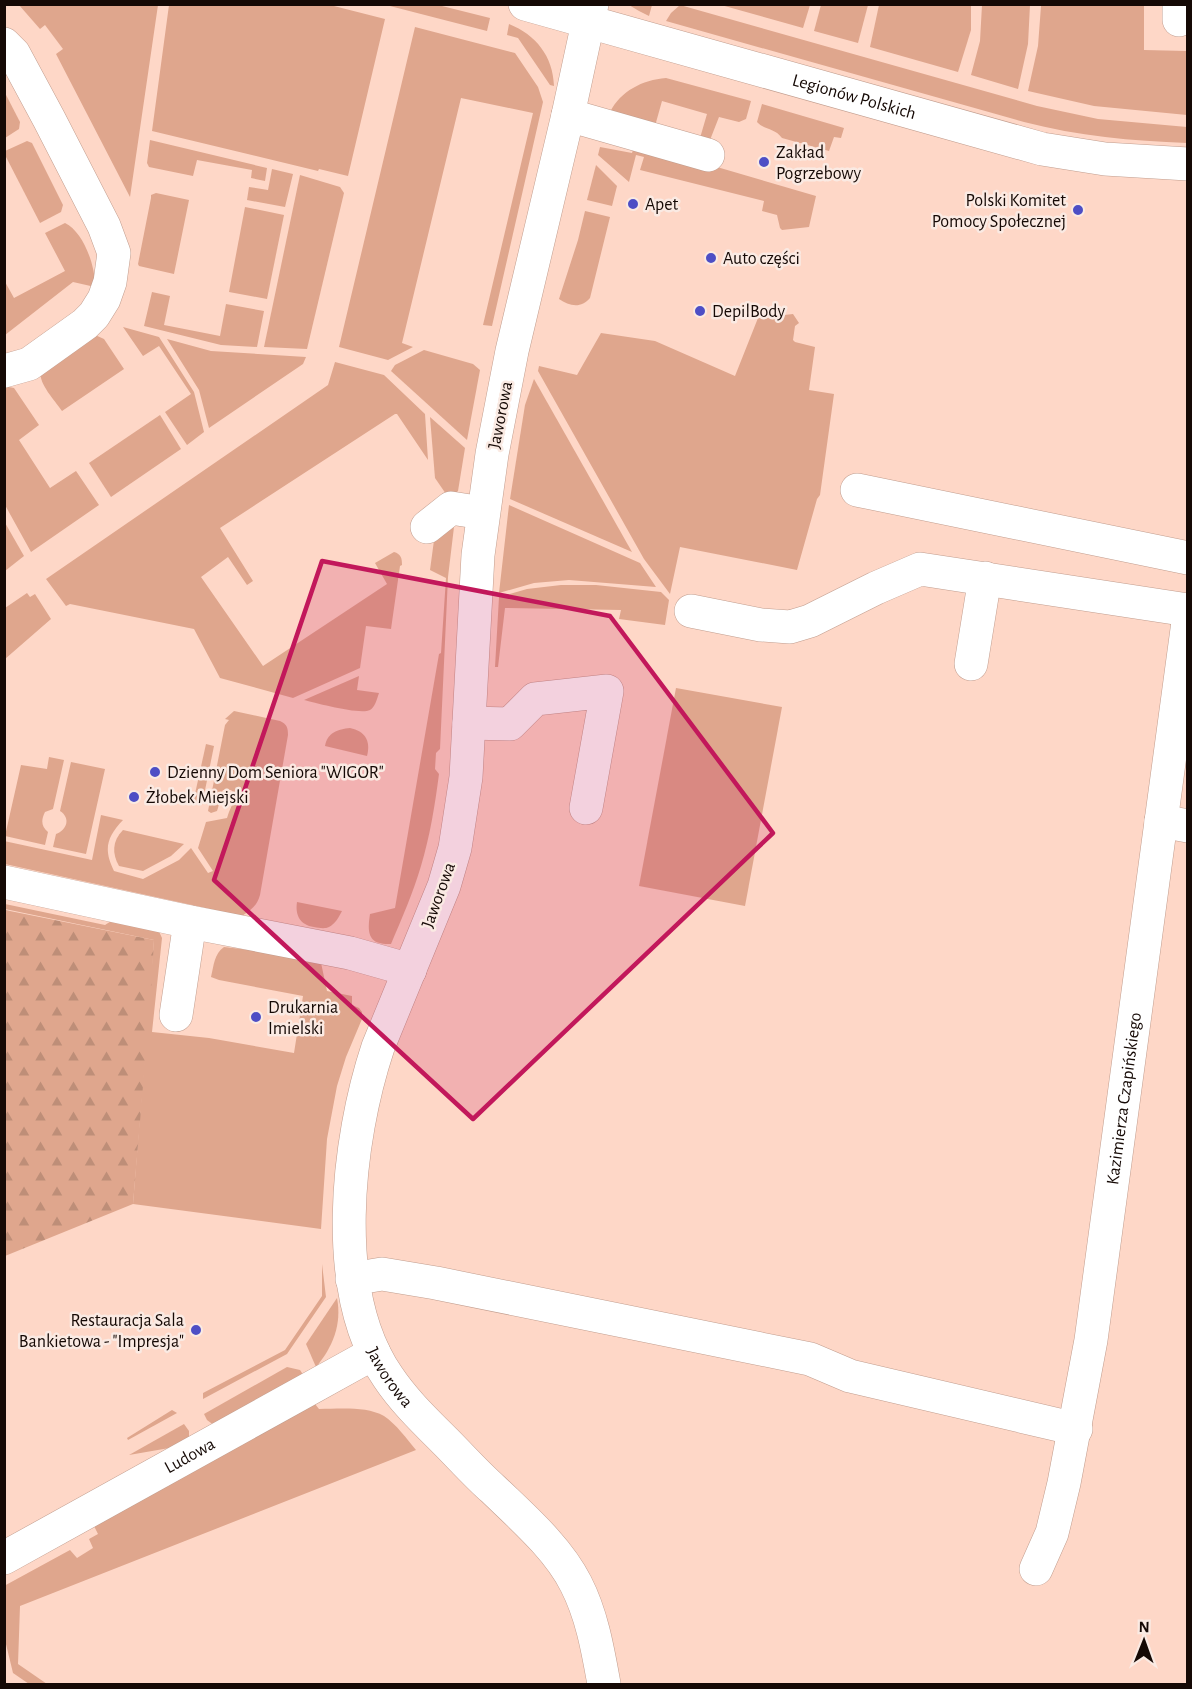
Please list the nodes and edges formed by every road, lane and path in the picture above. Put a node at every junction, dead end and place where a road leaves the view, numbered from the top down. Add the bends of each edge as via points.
1 (525, 4) edge
2 (590, 13) edge
3 (4, 44) edge
4 (568, 115) junction
5 (708, 155) dead end
6 (1188, 164) edge
7 (4, 371) edge
8 (857, 490) dead end
9 (483, 513) junction
10 (427, 527) dead end
11 (1188, 558) edge
12 (985, 578) junction
13 (1188, 610) edge
14 (691, 611) dead end
15 (1188, 622) edge
16 (971, 664) dead end
17 (469, 723) junction
18 (586, 808) dead end
19 (1174, 823) edge
20 (4, 882) edge
21 (190, 922) junction
22 (410, 970) junction
23 (176, 1015) dead end
24 (352, 1279) junction
25 (374, 1353) junction
26 (1076, 1429) junction
27 (4, 1558) edge
28 (1036, 1569) dead end
29 (604, 1684) edge

1 - 2 street, Legionów Polskich
2 - 4 street, Jaworowa
2 - 6 street, Legionów Polskich via 1042,149 1105,159
3 - 7 street via 14,54 49,118 114,253 110,282 94,315 29,364
4 - 5 street
4 - 9 street, Jaworowa via 512,351
8 - 11 street
9 - 10 street via 451,508
9 - 17 street, Jaworowa
12 - 13 street
12 - 14 street via 920,569 790,627
12 - 16 street
15 - 19 street, Kazimierza Czapińskiego
17 - 18 street via 510,724 535,699 607,691
17 - 22 street, Jaworowa via 466,777 455,848
19 - 26 street, Kazimierza Czapińskiego
20 - 21 street
21 - 22 street via 350,953
21 - 23 street
22 - 24 street, Jaworowa via 378,1047 361,1108 351,1189
24 - 25 street, Jaworowa
24 - 26 street via 382,1274 436,1283 810,1359 850,1376
25 - 27 street, Ludowa
25 - 29 street, Jaworowa via 412,1408 524,1518 565,1567 585,1607
26 - 28 street, Kazimierza Czapińskiego via 1052,1533

